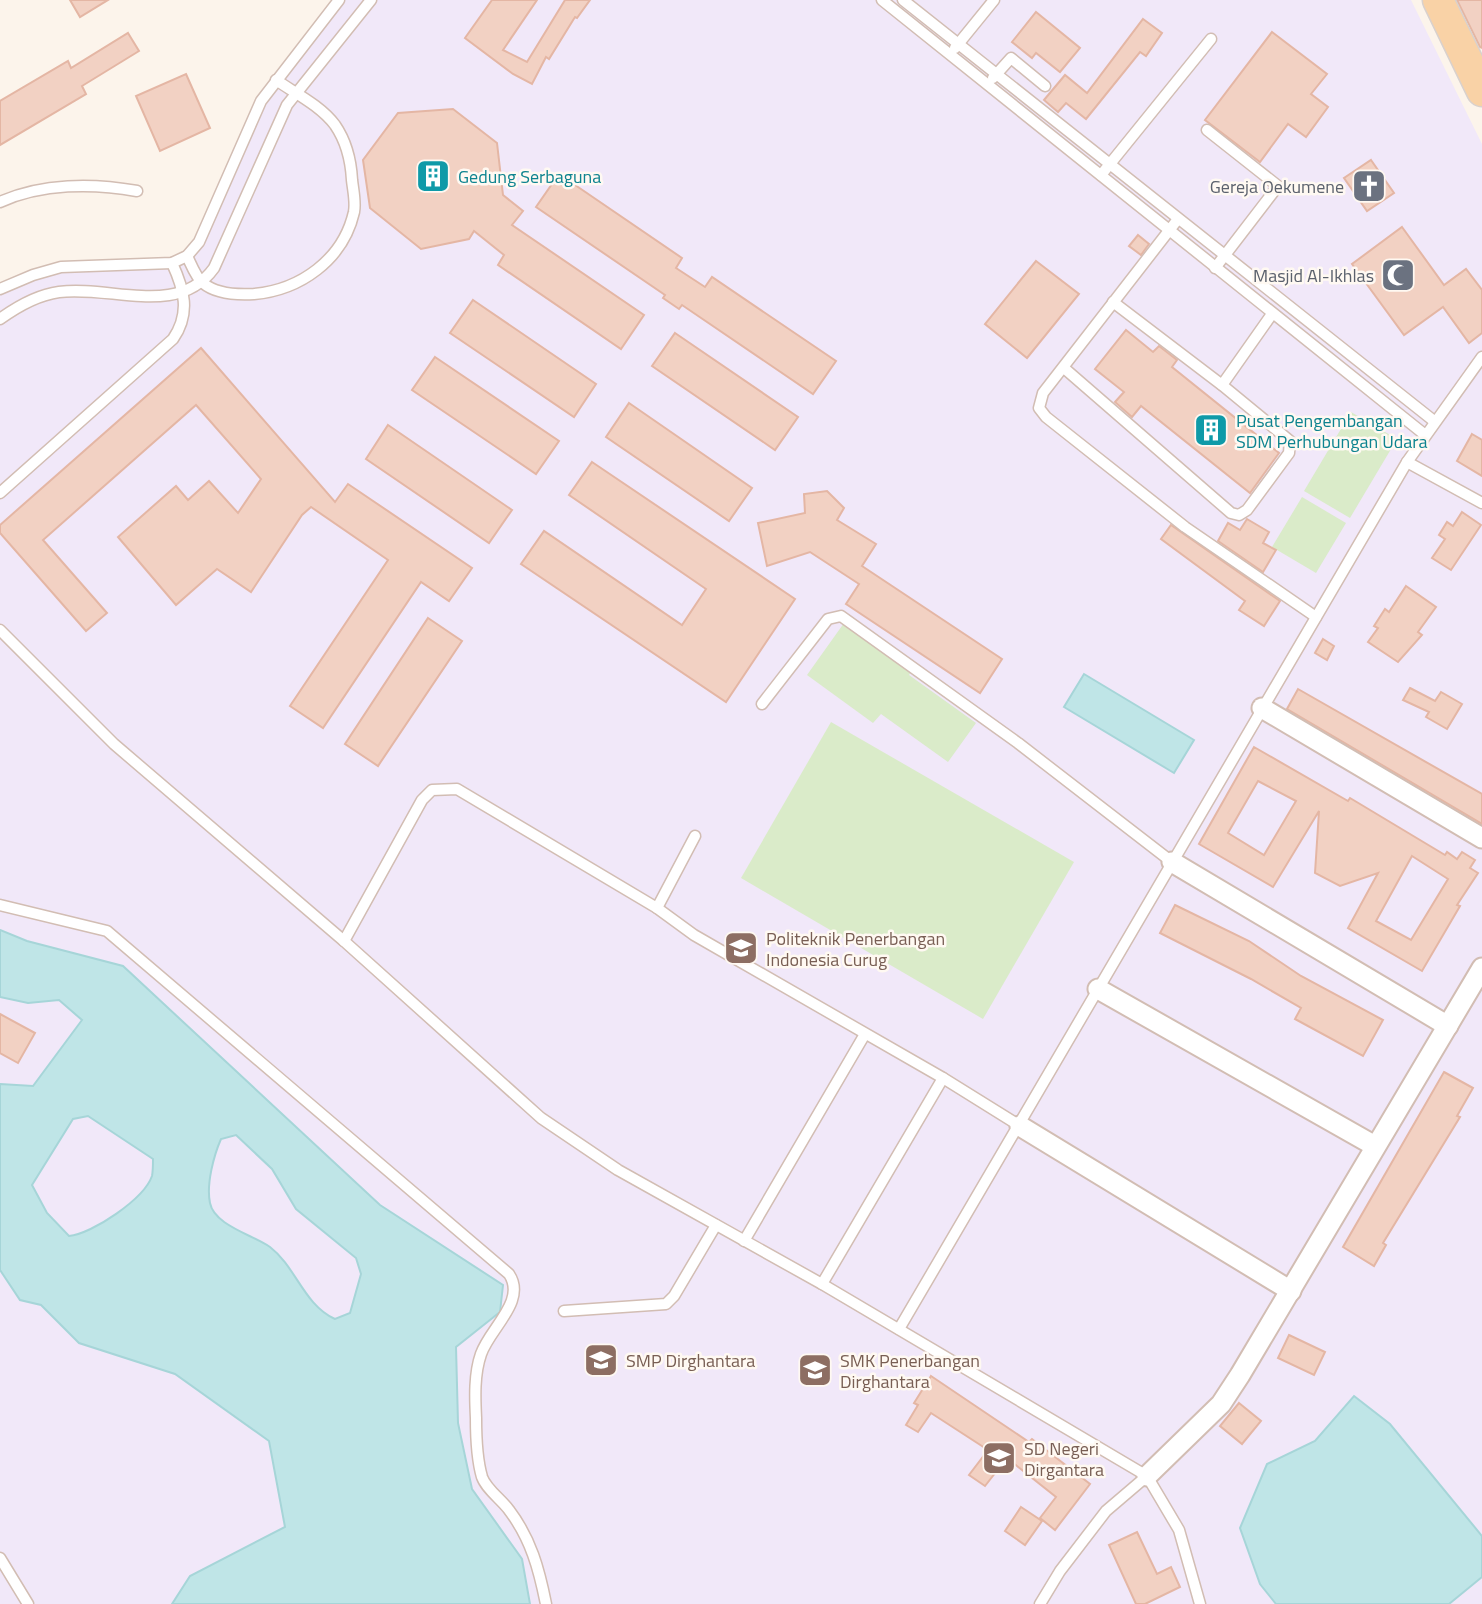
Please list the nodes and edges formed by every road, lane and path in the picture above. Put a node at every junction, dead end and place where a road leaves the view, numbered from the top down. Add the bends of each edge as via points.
1 (339, 0) edge
2 (371, 0) edge
3 (882, 0) edge
4 (903, 0) edge
5 (994, 0) edge
6 (1438, 0) edge
7 (1211, 39) dead end
8 (958, 44) junction
9 (950, 53) junction
10 (996, 74) junction
11 (276, 80) junction
12 (988, 84) junction
13 (1045, 86) dead end
14 (1482, 91) edge
15 (295, 93) junction
16 (1207, 130) dead end
17 (1110, 164) junction
18 (1101, 175) junction
19 (137, 191) dead end
20 (0, 202) edge
21 (1178, 219) junction
22 (1168, 231) junction
23 (187, 256) junction
24 (1225, 256) junction
25 (172, 262) junction
26 (1215, 268) junction
27 (201, 282) junction
28 (0, 289) edge
29 (185, 291) junction
30 (1113, 302) junction
31 (1272, 314) junction
32 (0, 319) edge
33 (1482, 357) edge
34 (1064, 368) junction
35 (1222, 384) junction
36 (1434, 421) junction
37 (1424, 434) junction
38 (1407, 462) junction
39 (0, 493) edge
40 (1482, 503) edge
41 (1316, 617) junction
42 (0, 631) edge
43 (762, 704) dead end
44 (1262, 708) junction
45 (695, 836) dead end
46 (1482, 838) edge
47 (1172, 862) junction
48 (0, 905) edge
49 (657, 908) junction
50 (344, 941) junction
51 (1482, 968) edge
52 (1098, 989) junction
53 (1448, 1026) junction
54 (865, 1034) junction
55 (943, 1078) junction
56 (1020, 1126) junction
57 (1375, 1146) junction
58 (716, 1225) junction
59 (744, 1241) junction
60 (822, 1284) junction
61 (1291, 1291) junction
62 (564, 1311) dead end
63 (899, 1329) junction
64 (1147, 1476) junction
65 (0, 1558) edge
66 (28, 1604) edge
67 (546, 1604) edge
68 (1040, 1604) edge
69 (1200, 1604) edge

1 - 11 lane
2 - 15 lane
3 - 9 lane
4 - 8 lane
5 - 8 lane
6 - 14 main road
7 - 17 lane
8 - 9 lane
8 - 10 lane
9 - 12 lane
10 - 12 lane
10 - 13 lane via 1011,58
10 - 17 lane
11 - 15 lane
11 - 23 lane via 261,101 199,242
12 - 18 lane
15 - 27 lane via 214,268
15 - 27 lane via 330,120 351,162 355,209 342,240 308,278 287,289 244,295 224,293
16 - 24 lane via 1278,186
17 - 18 lane
17 - 21 lane
18 - 22 lane
19 - 20 lane via 108,186 54,187
21 - 22 lane
21 - 24 lane
22 - 26 lane
22 - 30 lane
23 - 25 lane
23 - 27 lane
24 - 26 lane
24 - 36 lane
25 - 28 lane via 61,267
25 - 29 lane
26 - 31 lane
27 - 29 lane
29 - 32 lane via 154,298 106,290 58,292 32,300
29 - 39 lane via 181,323 173,339
30 - 34 lane
30 - 35 lane
31 - 35 lane
31 - 37 lane
33 - 36 lane
34 - 35 lane via 1231,513 1239,515 1292,447
34 - 41 lane via 1038,401 1045,417 1185,527
36 - 37 lane
37 - 38 lane
38 - 40 lane
38 - 41 lane
41 - 44 lane
42 - 50 lane via 114,744
43 - 47 lane via 828,619 841,616 998,728
44 - 46 street
44 - 47 lane
45 - 49 lane
47 - 52 lane
47 - 53 street
48 - 67 lane via 107,932 509,1274 515,1295 481,1353 476,1377 482,1479 530,1543
49 - 50 lane via 457,789 446,788 432,790 422,800
49 - 54 lane via 694,935
50 - 58 lane via 541,1118 618,1170
51 - 53 street
52 - 56 lane
52 - 57 street
53 - 57 street
54 - 55 lane
54 - 59 lane
55 - 56 lane
55 - 60 lane
56 - 61 street
56 - 63 lane
57 - 61 street
58 - 59 lane
58 - 62 lane via 666,1304
59 - 60 lane
60 - 63 lane
61 - 64 street via 1221,1404
63 - 64 lane
64 - 68 lane via 1106,1511
64 - 69 lane via 1179,1530
65 - 66 lane

